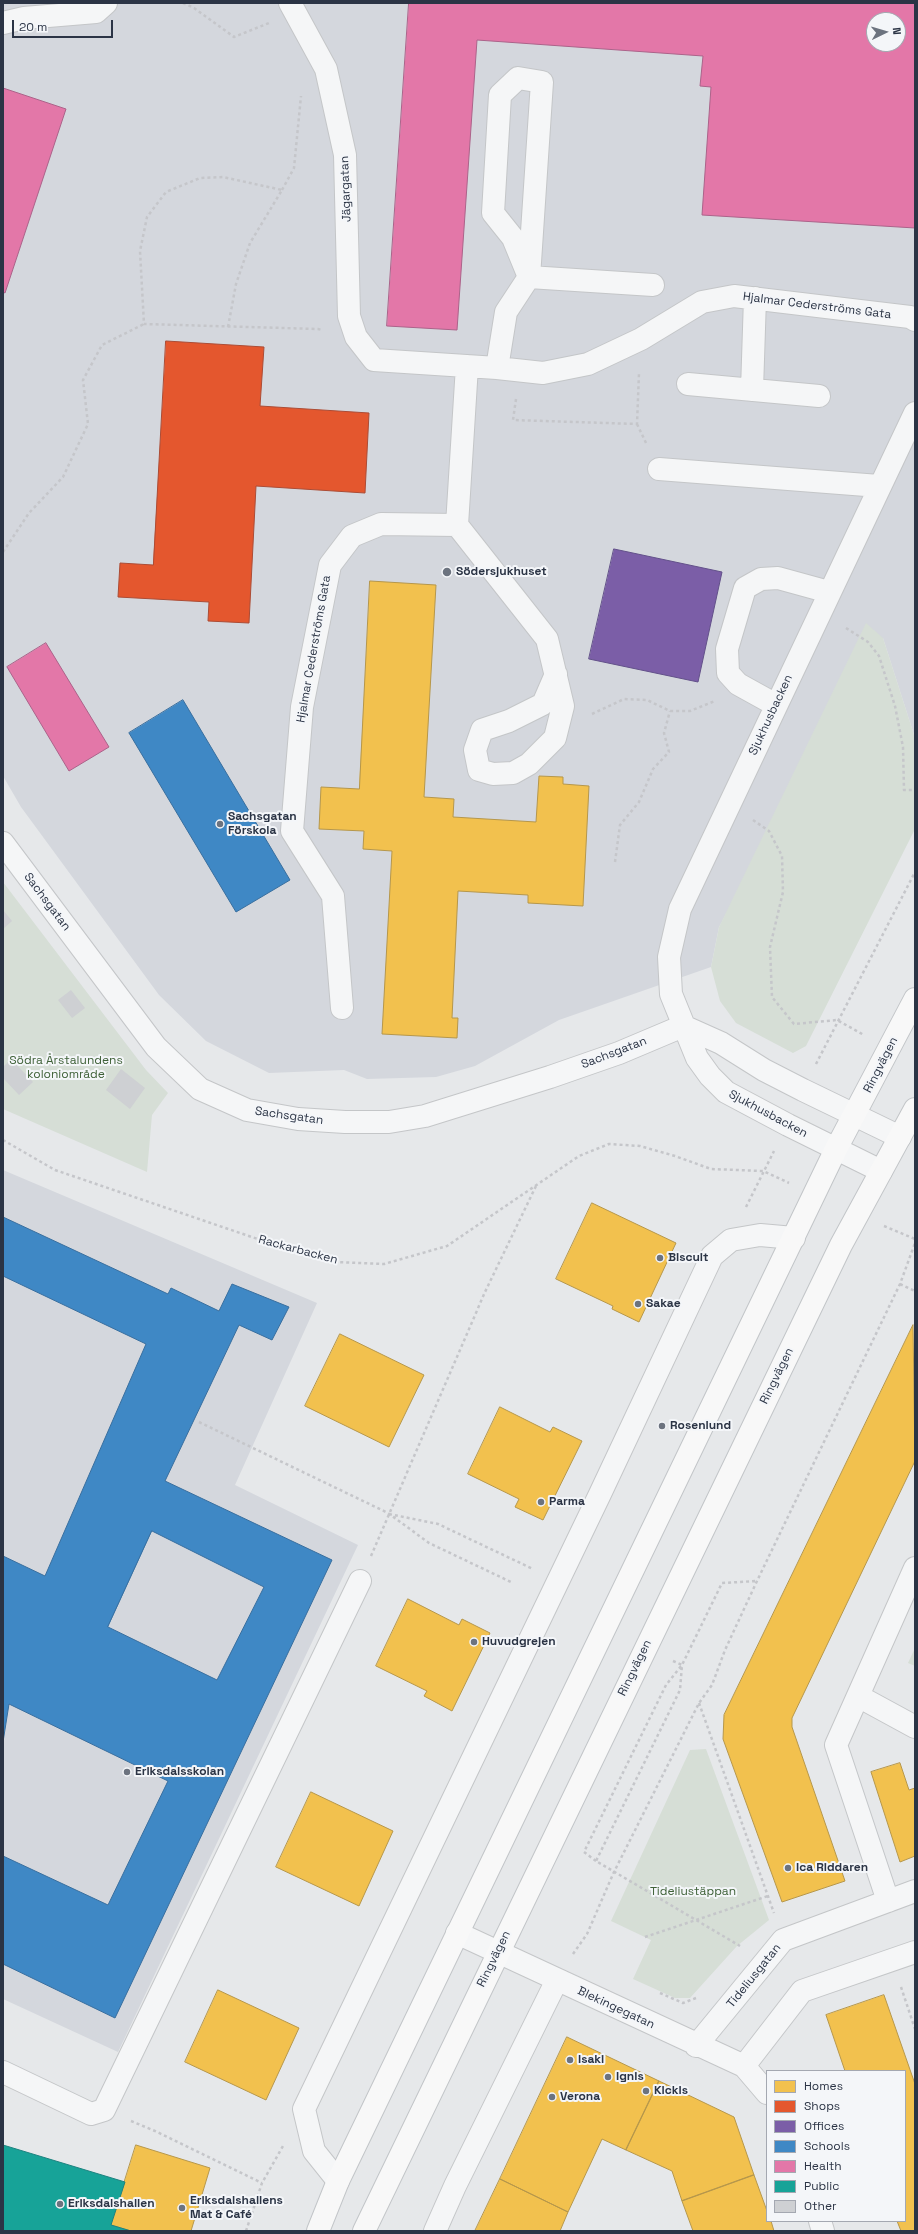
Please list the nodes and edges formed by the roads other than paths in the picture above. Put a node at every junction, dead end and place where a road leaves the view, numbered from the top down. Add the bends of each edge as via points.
1 (106, 3) edge
2 (290, 3) edge
3 (3, 23) edge
4 (529, 277) junction
5 (653, 285) dead end
6 (755, 298) junction
7 (915, 320) edge
8 (356, 337) joint
9 (467, 366) junction
10 (497, 368) junction
11 (688, 384) dead end
12 (752, 390) junction
13 (819, 396) dead end
14 (915, 413) edge
15 (659, 469) dead end
16 (879, 486) junction
17 (457, 525) junction
18 (829, 592) junction
19 (556, 674) junction
20 (776, 705) junction
21 (3, 843) edge
22 (915, 999) edge
23 (342, 1008) dead end
24 (682, 1026) junction
25 (915, 1109) edge
26 (855, 1114) junction
27 (900, 1136) junction
28 (836, 1149) junction
29 (881, 1171) junction
30 (794, 1238) junction
31 (915, 1568) edge
32 (360, 1581) road end
33 (858, 1696) junction
34 (915, 1727) edge
35 (915, 1891) edge
36 (888, 1901) junction
37 (457, 1933) junction
38 (497, 1952) junction
39 (915, 1952) edge
40 (557, 1980) junction
41 (696, 2046) junction
42 (744, 2066) junction
43 (3, 2072) edge
44 (766, 2092) edge
45 (338, 2181) junction
46 (318, 2231) edge
47 (364, 2231) edge
48 (435, 2231) edge

1 - 3 street via 96,12 24,18
2 - 8 street, Jägargatan via 326,69 345,155 349,316
4 - 4 street via 542,82 518,78 500,95 494,213 513,238
4 - 5 street
4 - 10 street via 506,312
6 - 7 street, Hjalmar Cederströms Gata via 910,317
6 - 10 street, Hjalmar Cederströms Gata via 734,296 702,302 641,339 588,364 543,373
6 - 12 street
8 - 9 street, Hjalmar Cederströms Gata via 374,360
9 - 10 street, Hjalmar Cederströms Gata
9 - 17 street
11 - 12 street
12 - 13 street
14 - 16 street, Sjukhusbacken
15 - 16 street
16 - 18 street, Sjukhusbacken
17 - 19 street via 547,639
17 - 23 street, Hjalmar Cederströms Gata via 380,524 352,536 330,565 302,707 292,831 333,896
18 - 20 street, Sjukhusbacken
18 - 20 street via 778,578 761,578 745,588 727,649 728,672 738,684
19 - 19 street via 543,704 509,721 482,730 475,750 479,770 493,774 513,773 529,764 555,738 563,706
20 - 24 street, Sjukhusbacken via 680,909 669,957 671,994
21 - 24 street, Sachsgatan via 156,1047 200,1089 247,1110 298,1119 345,1122 389,1122 425,1116 619,1053
22 - 26 main road, Ringvägen
24 - 26 street via 721,1044 803,1090
24 - 28 street, Sjukhusbacken via 697,1058 726,1092
25 - 27 main road, Ringvägen
26 - 27 street
26 - 28 main road, Ringvägen
27 - 29 main road, Ringvägen
28 - 29 street, Sjukhusbacken
28 - 30 main road, Ringvägen
29 - 38 main road, Ringvägen via 841,1245
30 - 37 main road, Ringvägen
30 - 45 street via 760,1236 731,1240 712,1256 304,2110 314,2152
31 - 33 street
32 - 43 street via 104,2110 91,2114
33 - 34 street
33 - 36 street via 836,1745
35 - 36 street, Tideliusgatan
36 - 41 street, Tideliusgatan via 783,1940
37 - 38 street, Blekingegatan
37 - 45 main road, Ringvägen
38 - 40 street, Blekingegatan
38 - 47 main road, Ringvägen
39 - 42 street via 802,1991
40 - 41 street, Blekingegatan
40 - 48 street
41 - 42 street, Blekingegatan
42 - 44 street, Blekingegatan
45 - 46 main road, Ringvägen

